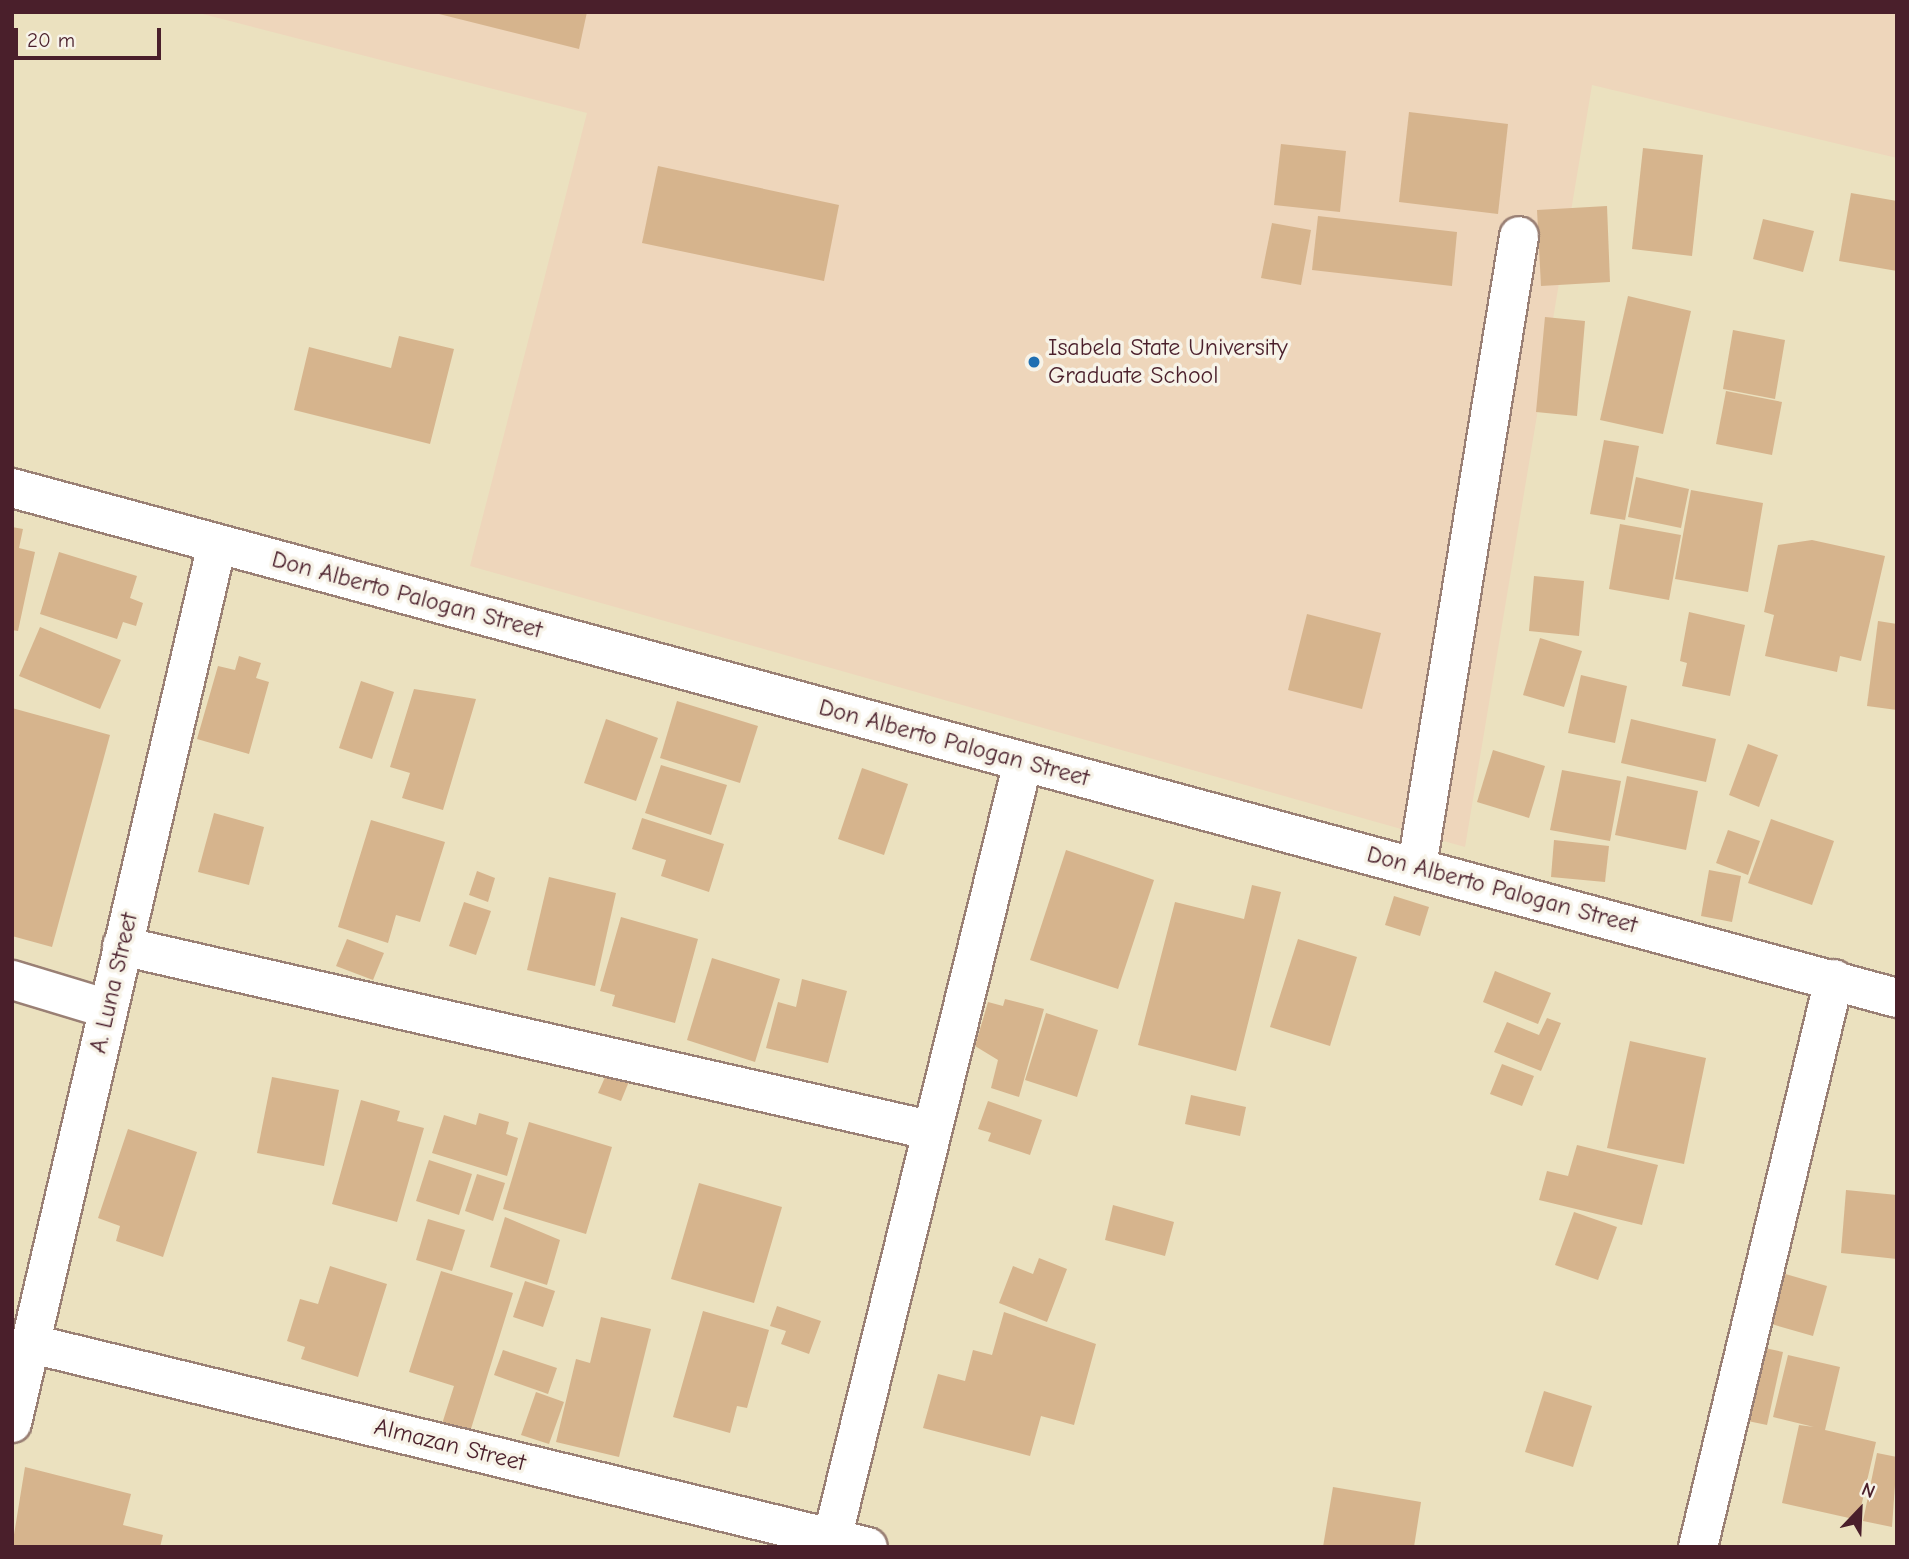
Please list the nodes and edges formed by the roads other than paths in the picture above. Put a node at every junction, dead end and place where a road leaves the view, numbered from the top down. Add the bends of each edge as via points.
1 (1519, 236) dead end
2 (12, 488) edge
3 (217, 544) junction
4 (1023, 762) junction
5 (1417, 866) junction
6 (122, 946) junction
7 (1833, 979) junction
8 (12, 980) edge
9 (1897, 998) edge
10 (108, 1009) junction
11 (929, 1130) junction
12 (32, 1344) junction
13 (12, 1423) edge
14 (844, 1544) edge
15 (1699, 1547) edge

1 - 5 street
2 - 3 street, Don Alberto Palogan Street
3 - 4 street, Don Alberto Palogan Street
3 - 6 street, A. Luna Street
4 - 5 street, Don Alberto Palogan Street
4 - 11 street
5 - 7 street, Don Alberto Palogan Street
6 - 10 street, A. Luna Street
6 - 11 street
7 - 9 street, Don Alberto Palogan Street
7 - 15 street
8 - 10 street
10 - 12 street, A. Luna Street
11 - 14 street
12 - 13 street, A. Luna Street
12 - 14 street, Almazan Street

